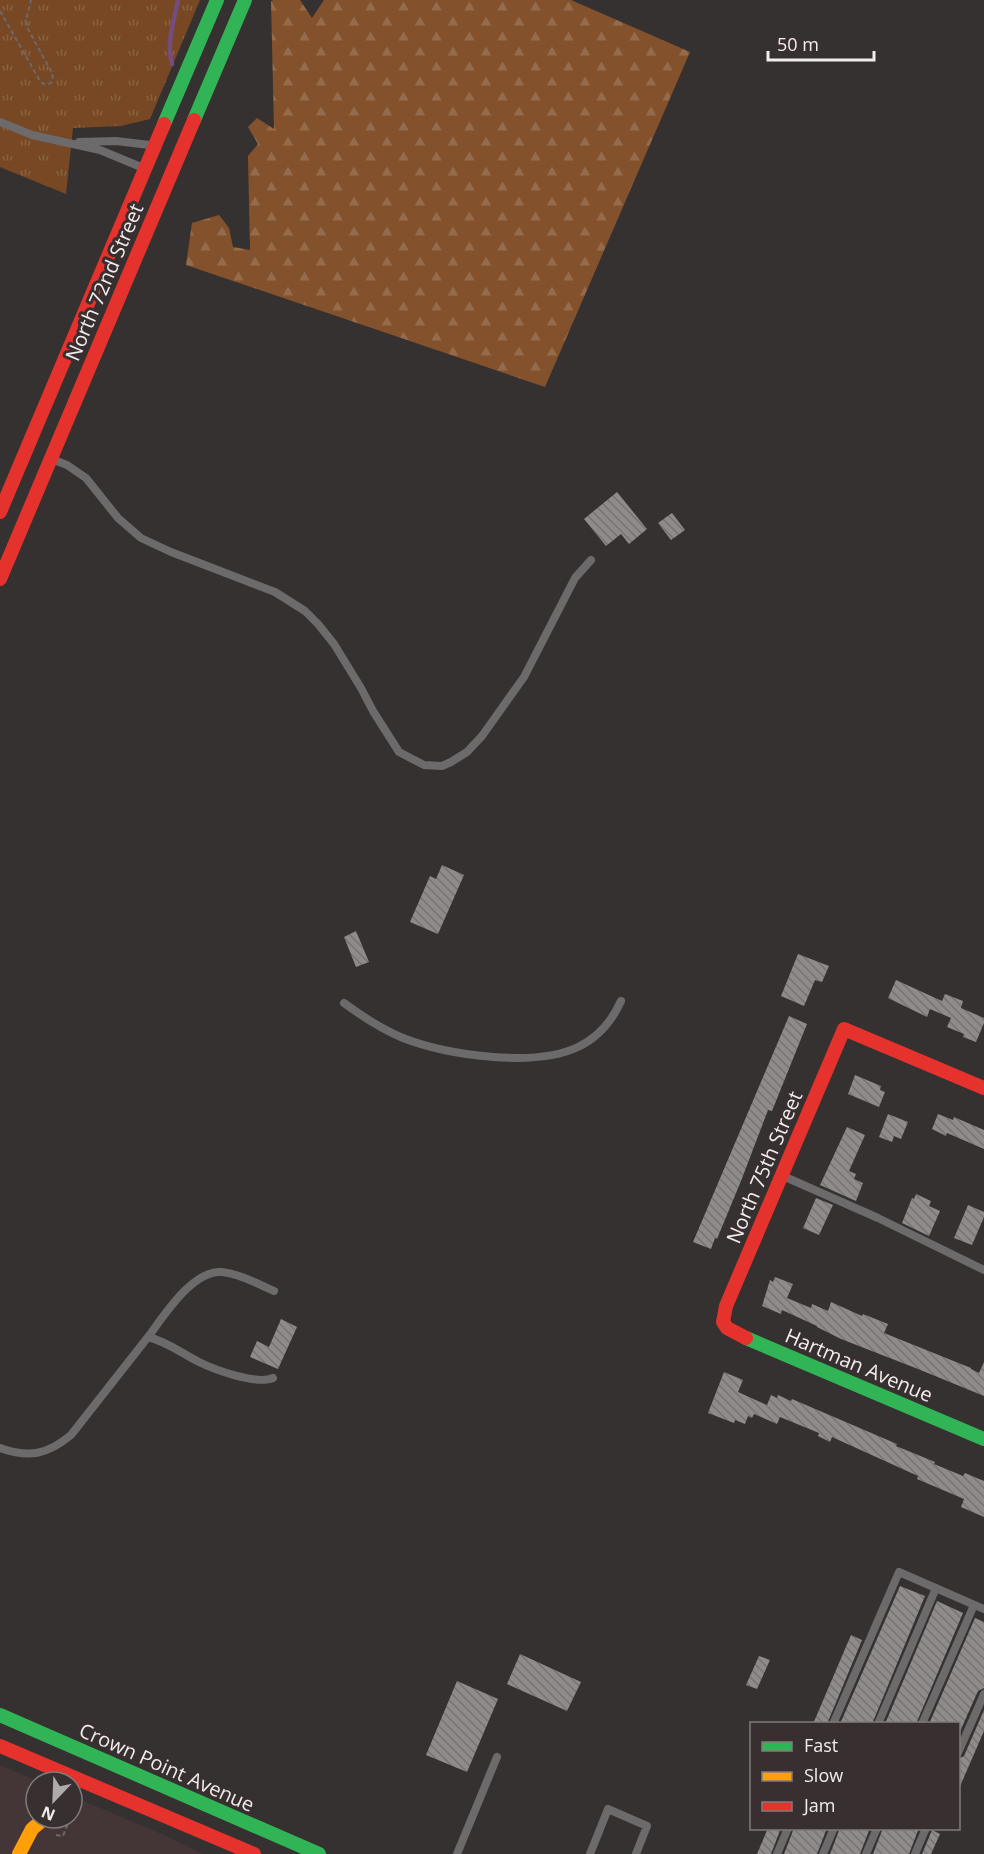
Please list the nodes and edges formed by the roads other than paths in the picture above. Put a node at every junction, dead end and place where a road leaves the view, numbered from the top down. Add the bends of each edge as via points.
1 (217, 0) edge
2 (245, 0) edge
3 (0, 122) edge
4 (67, 142) junction
5 (167, 151) junction
6 (157, 174) junction
7 (51, 459) junction
8 (0, 512) edge
9 (591, 561) dead end
10 (0, 579) edge
11 (621, 1001) dead end
12 (344, 1003) dead end
13 (984, 1088) edge
14 (782, 1176) junction
15 (984, 1270) edge
16 (274, 1291) dead end
17 (723, 1322) joint
18 (148, 1337) junction
19 (273, 1378) dead end
20 (984, 1439) edge
21 (0, 1449) edge
22 (936, 1588) junction
23 (974, 1605) junction
24 (984, 1609) edge
25 (984, 1694) edge
26 (0, 1715) edge
27 (835, 1722) edge
28 (879, 1722) edge
29 (923, 1722) edge
30 (0, 1746) edge
31 (960, 1748) edge
32 (497, 1757) dead end
33 (31, 1830) edge
34 (787, 1830) edge
35 (833, 1830) edge
36 (876, 1830) edge
37 (925, 1830) edge
38 (19, 1854) edge
39 (254, 1854) edge
40 (319, 1854) edge
41 (458, 1854) edge
42 (590, 1854) edge
43 (636, 1854) edge
44 (777, 1854) edge
45 (823, 1854) edge
46 (866, 1854) edge
47 (915, 1854) edge

1 - 5 main road, North 72nd Street
2 - 5 main road, North 72nd Street
3 - 4 lane via 32,135
4 - 5 lane via 116,141
4 - 6 lane via 99,150
5 - 6 main road, North 72nd Street
5 - 6 main road, North 72nd Street
6 - 7 main road, North 72nd Street
6 - 8 main road, North 72nd Street
7 - 9 lane via 86,478 118,518 141,538 275,592 305,611 334,644 399,752 424,765 451,762 482,736 524,676 575,578
7 - 10 main road, North 72nd Street
11 - 12 lane via 605,1026 580,1047 552,1055 502,1058 419,1044 383,1029
13 - 14 main road, North 75th Street via 844,1029
14 - 15 lane
14 - 17 main road, North 75th Street via 726,1306
16 - 18 lane via 230,1273 211,1273 184,1293
17 - 20 main road, Hartman Avenue via 739,1335
18 - 19 lane via 212,1367 263,1381
18 - 21 lane via 62,1443 33,1454
22 - 23 lane
22 - 27 lane via 898,1572
22 - 28 lane
23 - 24 lane
23 - 29 lane
25 - 31 lane
26 - 40 main road, Crown Point Avenue
30 - 39 main road
32 - 41 lane
33 - 38 main road
34 - 44 lane
35 - 45 lane
36 - 46 lane
37 - 47 lane
42 - 43 lane via 608,1809 647,1826

